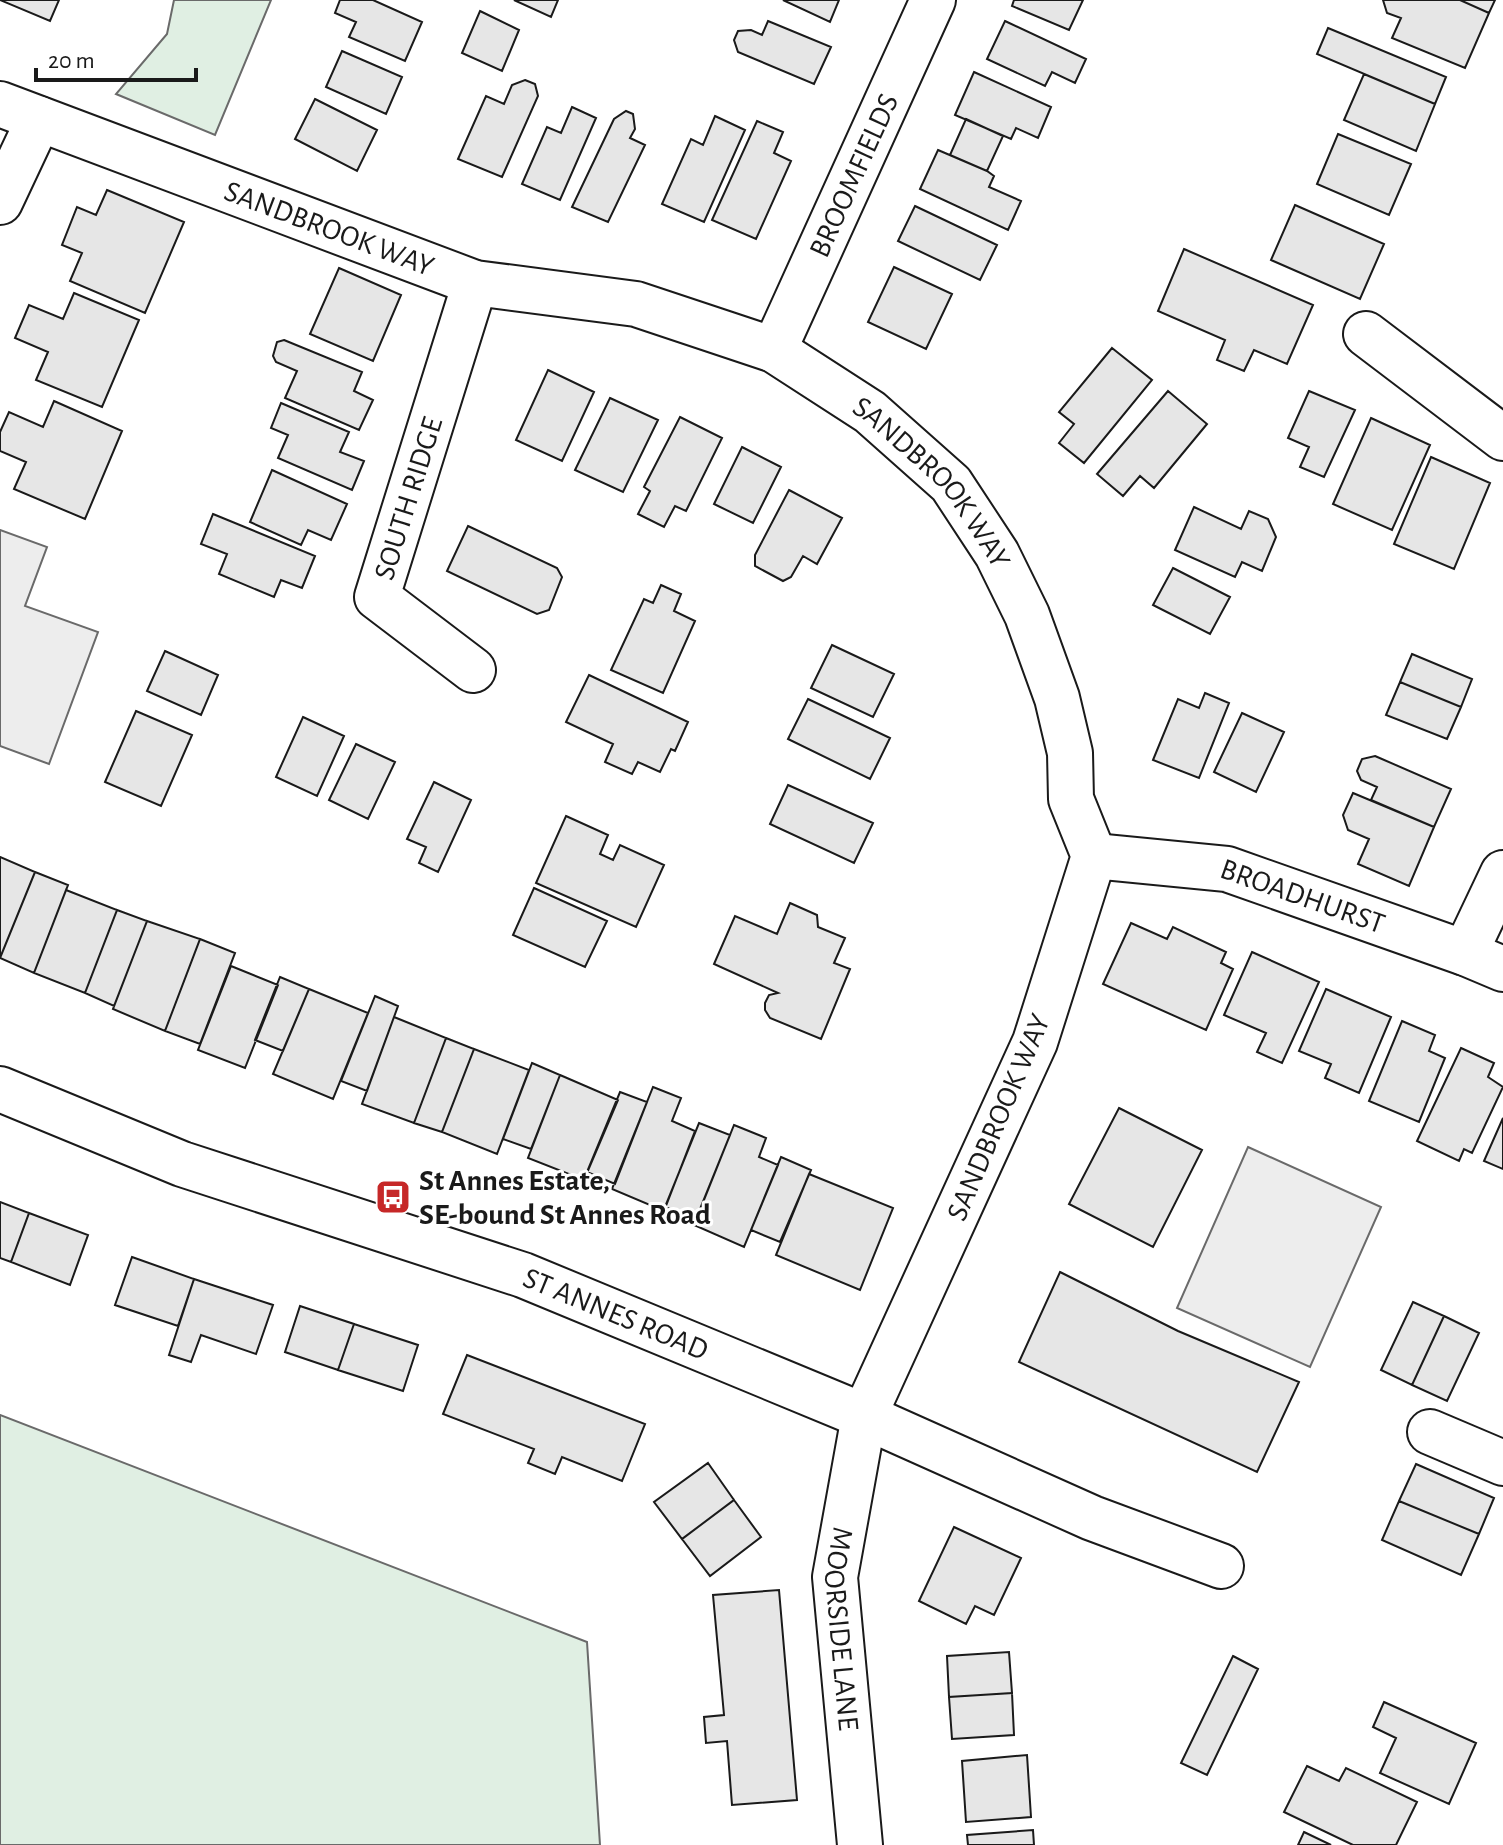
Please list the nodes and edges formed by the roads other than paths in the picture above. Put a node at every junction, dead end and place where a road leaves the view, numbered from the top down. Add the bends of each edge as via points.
1 (933, 0) edge
2 (19, 112) edge
3 (0, 202) edge
4 (475, 283) junction
5 (1366, 334) dead end
6 (774, 350) junction
7 (1503, 438) edge
8 (473, 670) dead end
9 (1094, 856) junction
10 (1503, 873) edge
11 (1484, 961) edge
12 (0, 1089) edge
13 (864, 1416) junction
14 (1430, 1432) dead end
15 (1503, 1463) edge
16 (1221, 1566) dead end
17 (860, 1845) edge

1 - 6 street, BROOMFIELDS
2 - 3 street
2 - 4 street, SANDBROOK WAY
4 - 6 street, SANDBROOK WAY via 636,304
4 - 8 street, SOUTH RIDGE via 377,597
5 - 7 street
6 - 9 street, SANDBROOK WAY via 870,412 951,484 997,554 1027,615 1057,698 1070,753 1071,799
9 - 11 street, BROADHURST via 1227,869
9 - 13 street, SANDBROOK WAY via 1035,1042
10 - 11 street
12 - 13 street, ST ANNES ROAD via 182,1164 523,1275
13 - 16 street, ST ANNES ROAD via 1092,1518
13 - 17 street, MOORSIDE LANE via 835,1577
14 - 15 street

